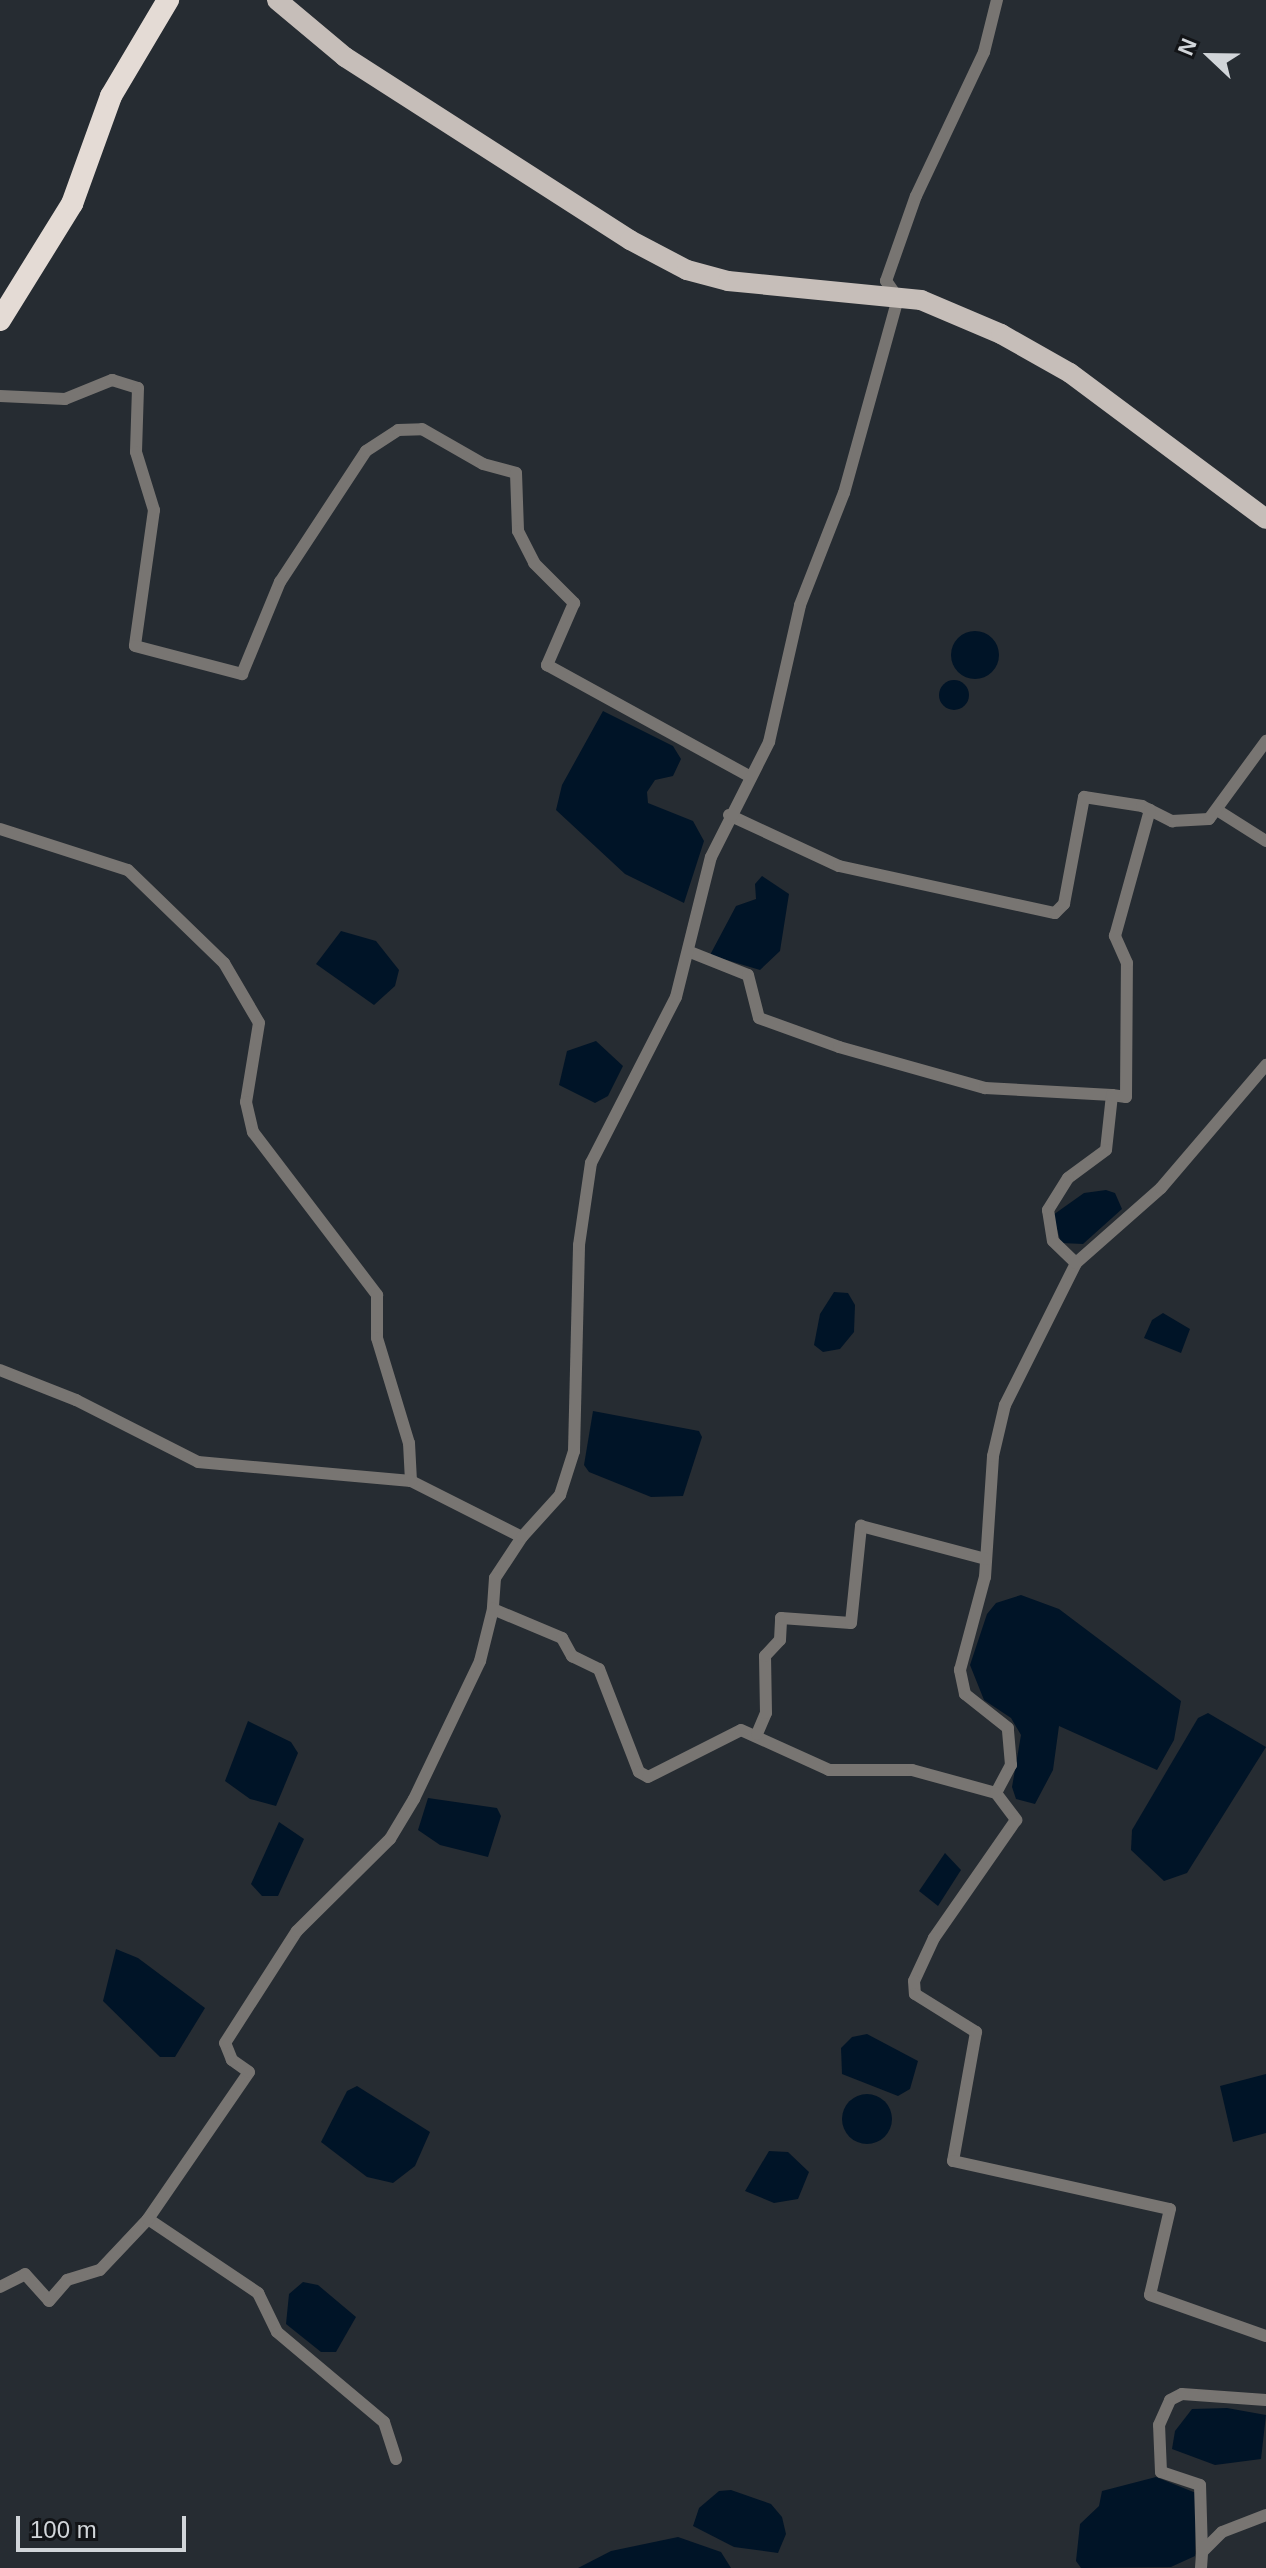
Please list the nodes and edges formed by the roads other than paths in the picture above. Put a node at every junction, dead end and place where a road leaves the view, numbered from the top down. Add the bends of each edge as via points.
1 (168, 0) edge
2 (277, 0) edge
3 (997, 0) edge
4 (898, 298) junction
5 (0, 320) edge
6 (0, 396) edge
7 (1266, 519) edge
8 (1266, 741) edge
9 (749, 776) junction
10 (1150, 810) junction
11 (1217, 810) junction
12 (729, 815) junction
13 (0, 829) edge
14 (1266, 841) edge
15 (690, 952) junction
16 (1266, 1065) edge
17 (1112, 1095) junction
18 (1076, 1263) junction
19 (0, 1370) edge
20 (411, 1481) junction
21 (522, 1537) junction
22 (986, 1559) junction
23 (493, 1609) junction
24 (757, 1734) junction
25 (996, 1793) junction
26 (148, 2219) junction
27 (0, 2287) edge
28 (1266, 2336) edge
29 (1266, 2400) edge
30 (396, 2459) dead end
31 (1266, 2515) edge
32 (1202, 2552) junction
33 (1201, 2568) edge

1 - 5 highway via 111,96 72,204
2 - 4 main road via 345,57 630,240 687,270 793,291
3 - 4 street via 984,52 916,196 886,281
4 - 7 main road via 951,312 1070,373
4 - 9 street via 844,493 800,605 769,742
6 - 9 street via 65,399 112,380 138,388 136,452 154,510 135,646 242,674 280,582 366,451 398,430 422,429 483,464 516,473 518,531 534,563 574,603 547,665
8 - 11 street
9 - 12 street
10 - 11 street via 1172,821 1209,819
10 - 12 street via 1084,797 1064,904 1055,913 839,866
10 - 17 street via 1115,936 1127,963 1126,1097
11 - 14 street
12 - 15 street via 697,904
13 - 20 street via 128,870 224,963 259,1023 246,1102 253,1132 377,1295 377,1338 409,1443
15 - 17 street via 748,975 759,1018 839,1047 985,1088
15 - 21 street via 676,997 591,1163 579,1245 574,1451 560,1495
16 - 18 street via 1161,1188
17 - 18 street via 1106,1150 1068,1178 1048,1210 1053,1241
18 - 22 street via 1005,1405 993,1456
19 - 20 street via 76,1400 198,1462
20 - 21 street
21 - 23 street via 495,1578
22 - 24 street via 861,1526 851,1623 781,1618 780,1640 765,1656 766,1713
22 - 25 street via 960,1670 965,1694 1008,1728 1011,1765
23 - 24 street via 562,1638 572,1656 599,1669 639,1772 648,1777 730,1732
23 - 26 street via 480,1661 414,1799 390,1839 297,1931 225,2043 232,2060 249,2072
24 - 25 street via 829,1770 912,1770
25 - 28 street via 1016,1820 934,1938 914,1981 915,1994 976,2032 953,2161 1170,2209 1150,2295
26 - 27 street via 100,2270 67,2280 49,2301 25,2274
26 - 30 street via 258,2293 277,2332 384,2422
29 - 32 street via 1182,2394 1170,2400 1159,2425 1161,2472 1200,2485
31 - 32 street via 1222,2532
32 - 33 street

